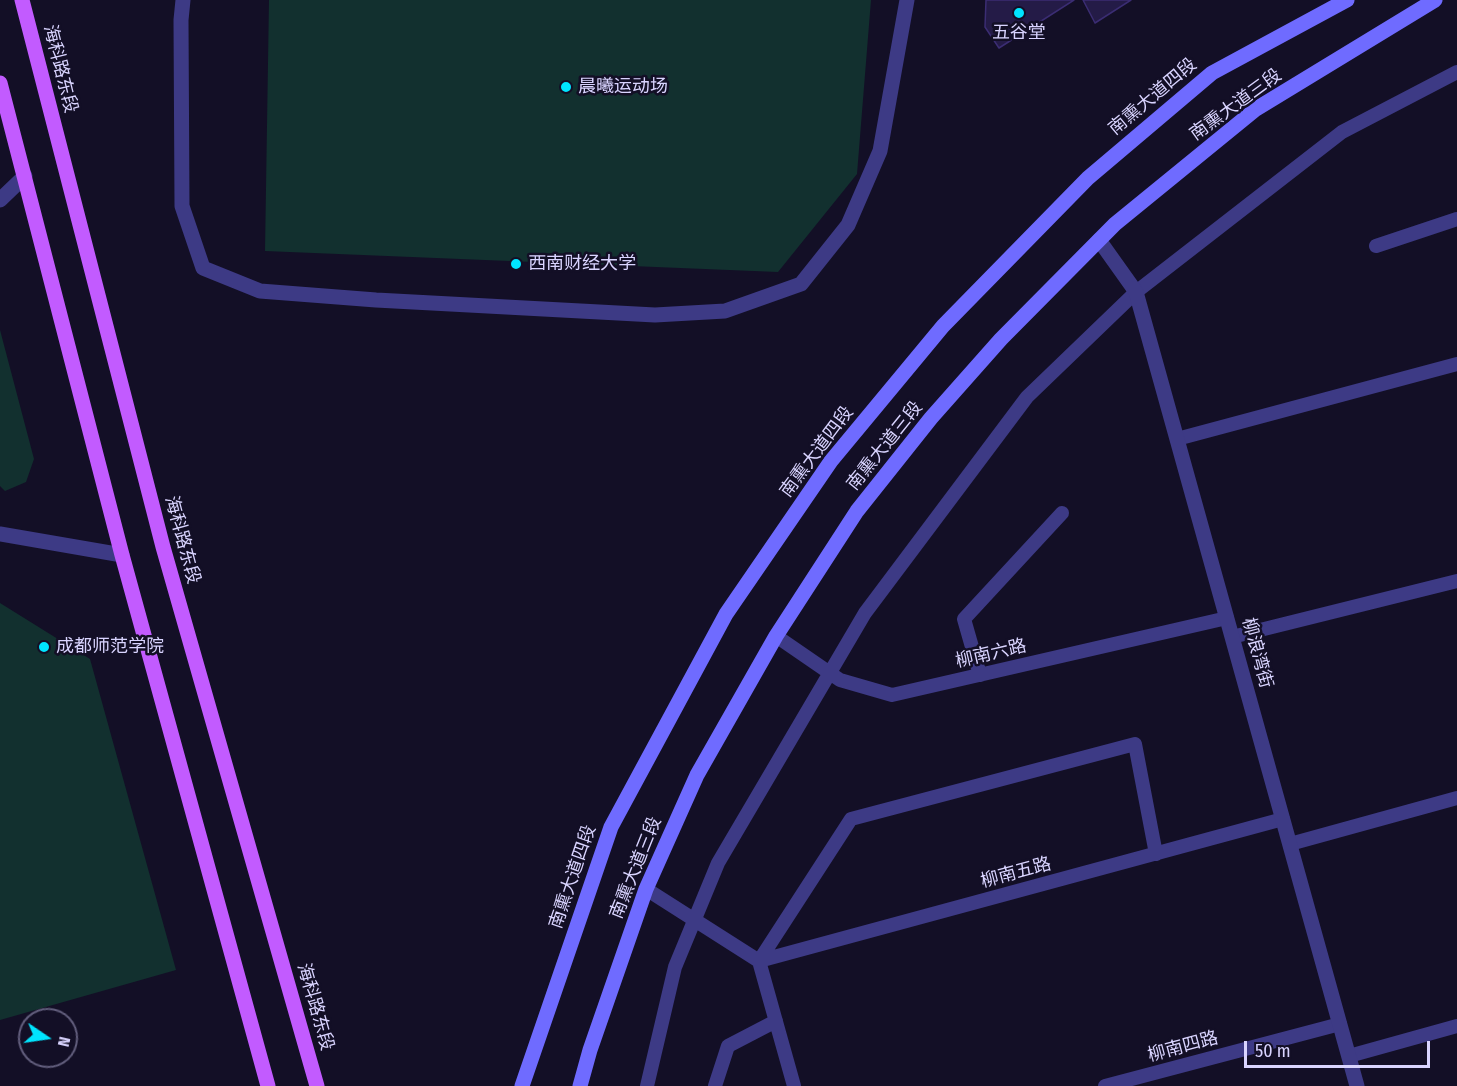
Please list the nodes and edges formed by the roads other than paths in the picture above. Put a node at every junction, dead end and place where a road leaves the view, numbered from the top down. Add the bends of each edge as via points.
1 (22, 0) edge
2 (183, 0) edge
3 (907, 0) edge
4 (1347, 0) edge
5 (1436, 0) edge
6 (1457, 72) edge
7 (0, 83) edge
8 (25, 176) junction
9 (0, 200) edge
10 (1457, 219) edge
11 (1099, 240) junction
12 (1376, 246) dead end
13 (1136, 292) junction
14 (1457, 364) edge
15 (1177, 439) junction
16 (1062, 513) dead end
17 (0, 534) edge
18 (122, 555) junction
19 (1457, 581) edge
20 (1227, 618) junction
21 (776, 636) junction
22 (1233, 637) junction
23 (830, 673) junction
24 (980, 675) junction
25 (1457, 798) edge
26 (1283, 819) junction
27 (1290, 844) junction
28 (1156, 854) junction
29 (646, 889) junction
30 (694, 920) junction
31 (759, 961) junction
32 (776, 1021) junction
33 (1340, 1024) junction
34 (1457, 1026) edge
35 (1349, 1056) junction
36 (268, 1086) edge
37 (317, 1086) edge
38 (522, 1086) edge
39 (580, 1086) edge
40 (647, 1086) edge
41 (715, 1086) edge
42 (794, 1086) edge
43 (1105, 1086) edge
44 (1357, 1086) edge

1 - 37 main road, 海科路东段 via 163,547
2 - 3 street via 182,206 203,268 260,291 655,315 725,311 801,284 848,225 880,151
4 - 38 main road, 南熏大道四段 via 1212,74 1088,178 943,326 831,461 726,614 611,827
5 - 11 main road, 南熏大道三段 via 1257,109
6 - 13 lane via 1342,132
7 - 8 main road
8 - 9 street
8 - 18 main road
10 - 12 lane
11 - 13 street, 柳浪湾街
11 - 21 main road, 南熏大道三段 via 1001,339 931,418 857,511
13 - 15 street, 柳浪湾街
13 - 23 lane via 1027,397 866,613
14 - 15 lane
15 - 20 street, 柳浪湾街
16 - 24 lane via 964,619
17 - 18 street
18 - 36 main road
19 - 22 lane
20 - 22 street, 柳浪湾街
20 - 24 lane, 柳南六路
21 - 23 lane, 柳南六路
21 - 29 main road, 南熏大道三段 via 697,774
22 - 26 street, 柳浪湾街
23 - 24 lane, 柳南六路 via 840,680 892,695
23 - 30 lane via 718,863
25 - 27 lane
26 - 27 street, 柳浪湾街
26 - 28 lane, 柳南五路
27 - 33 street, 柳浪湾街
28 - 31 lane, 柳南五路
28 - 31 lane via 1135,744 850,819
29 - 30 lane
29 - 39 main road, 南熏大道三段
30 - 31 lane
30 - 40 lane via 675,967
31 - 32 lane
32 - 41 lane via 728,1046
32 - 42 lane
33 - 35 street, 柳浪湾街
33 - 43 lane, 柳南四路
34 - 35 lane
35 - 44 street, 柳浪湾街

